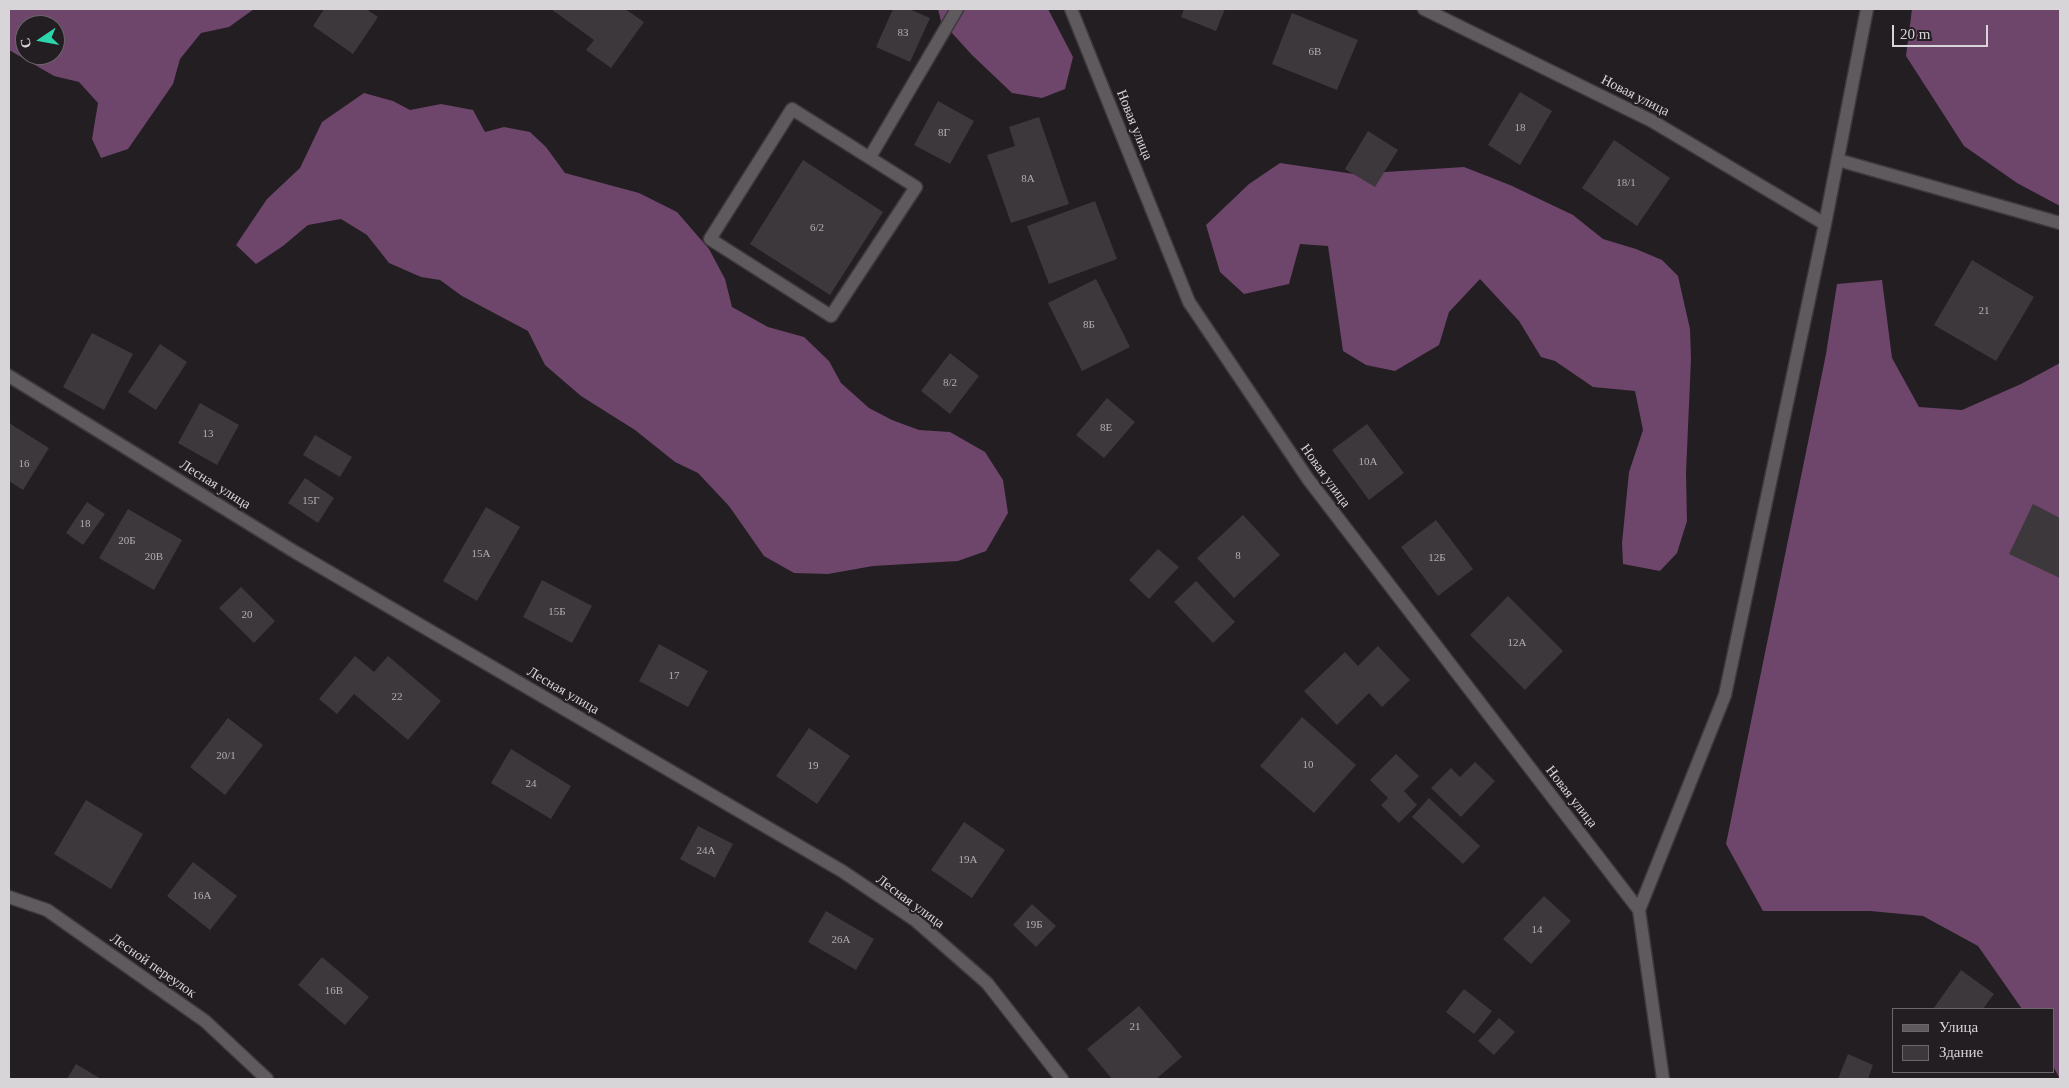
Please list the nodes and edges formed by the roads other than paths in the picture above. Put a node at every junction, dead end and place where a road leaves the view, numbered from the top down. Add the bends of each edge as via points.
1 (957, 9) edge
2 (1071, 9) edge
3 (1424, 9) edge
4 (1868, 9) edge
5 (870, 157) junction
6 (1838, 160) junction
7 (2060, 222) edge
8 (1825, 224) junction
9 (9, 376) edge
10 (9, 897) edge
11 (1639, 910) junction
12 (267, 1079) edge
13 (1062, 1079) edge
14 (1663, 1079) edge

1 - 5 street
2 - 11 street, Новая улица via 1189,302 1308,479
3 - 8 street, Новая улица via 1652,121
4 - 6 street
5 - 5 street via 792,109 710,239 831,316 916,188
6 - 7 street
6 - 8 street
8 - 11 street via 1725,695
9 - 13 street, Лесная улица via 295,552 842,871 915,920 987,983
10 - 12 street, Лесной переулок via 47,910 87,938 205,1022
11 - 14 street

